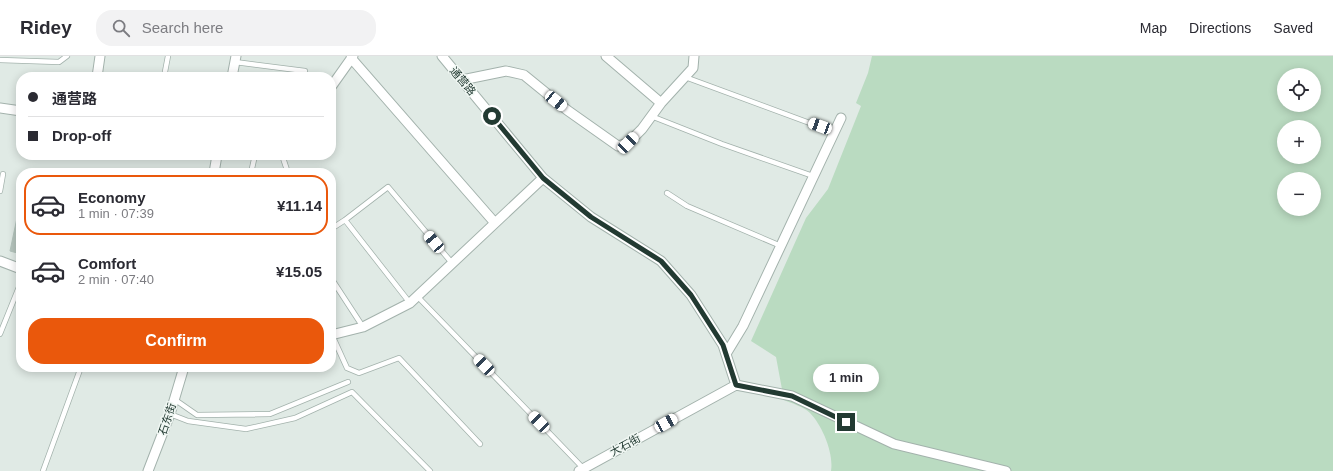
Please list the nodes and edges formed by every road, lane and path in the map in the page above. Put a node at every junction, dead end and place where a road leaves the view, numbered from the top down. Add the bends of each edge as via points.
1 (67, 56) edge
2 (100, 56) edge
3 (168, 56) edge
4 (442, 56) edge
5 (606, 56) edge
6 (694, 56) edge
7 (352, 57) edge
8 (235, 59) edge
9 (0, 60) edge
10 (305, 71) dead end
11 (98, 72) edge
12 (165, 72) edge
13 (233, 72) edge
14 (685, 77) junction
15 (336, 80) edge
16 (462, 80) junction
17 (661, 103) junction
18 (0, 108) edge
19 (16, 110) edge
20 (651, 116) junction
21 (841, 118) dead end
22 (834, 132) junction
23 (3, 174) dead end
24 (813, 176) junction
25 (543, 178) junction
26 (0, 191) edge
27 (667, 193) dead end
28 (345, 220) junction
29 (495, 223) junction
30 (336, 226) edge
31 (780, 246) junction
32 (0, 261) edge
33 (452, 263) junction
34 (16, 268) edge
35 (336, 286) edge
36 (16, 294) edge
37 (417, 296) junction
38 (410, 303) junction
39 (363, 327) junction
40 (0, 334) edge
41 (336, 334) edge
42 (336, 345) edge
43 (726, 354) junction
44 (79, 372) edge
45 (182, 372) edge
46 (348, 382) dead end
47 (736, 385) junction
48 (174, 399) junction
49 (170, 414) junction
50 (480, 444) dead end
51 (581, 470) edge
52 (43, 471) edge
53 (148, 471) edge
54 (430, 471) edge
55 (1006, 471) edge

1 - 9 lane via 60,62
2 - 11 street
3 - 12 lane
4 - 16 street, 通营路
5 - 17 street
6 - 14 street via 693,68
7 - 15 street
7 - 29 street
8 - 10 lane
8 - 13 street
14 - 17 street
14 - 22 lane
16 - 20 street via 506,71 524,75 567,110 618,146 628,143
16 - 25 street, 通营路
17 - 20 street
18 - 19 street
20 - 24 lane
21 - 22 street
22 - 24 street
23 - 26 lane
24 - 31 street
25 - 29 street
25 - 43 street, 通营路 via 591,217 661,261 691,295 723,345
27 - 31 lane via 687,206
28 - 30 lane
28 - 33 lane via 388,187
28 - 38 lane
29 - 33 street
31 - 43 street via 743,326
32 - 34 street
33 - 37 street
35 - 39 lane
36 - 40 lane
37 - 38 street
37 - 51 lane
38 - 39 street
39 - 41 street
42 - 50 lane via 347,368 359,373 399,358
43 - 47 street, 通营路
44 - 52 lane
45 - 48 street, 石东街
46 - 48 lane via 270,414 197,415
47 - 51 street, 大石街
47 - 55 street via 792,396 894,444
48 - 49 street, 石东街
49 - 53 street, 石东街
49 - 54 lane via 188,421 246,429 295,418 352,392

